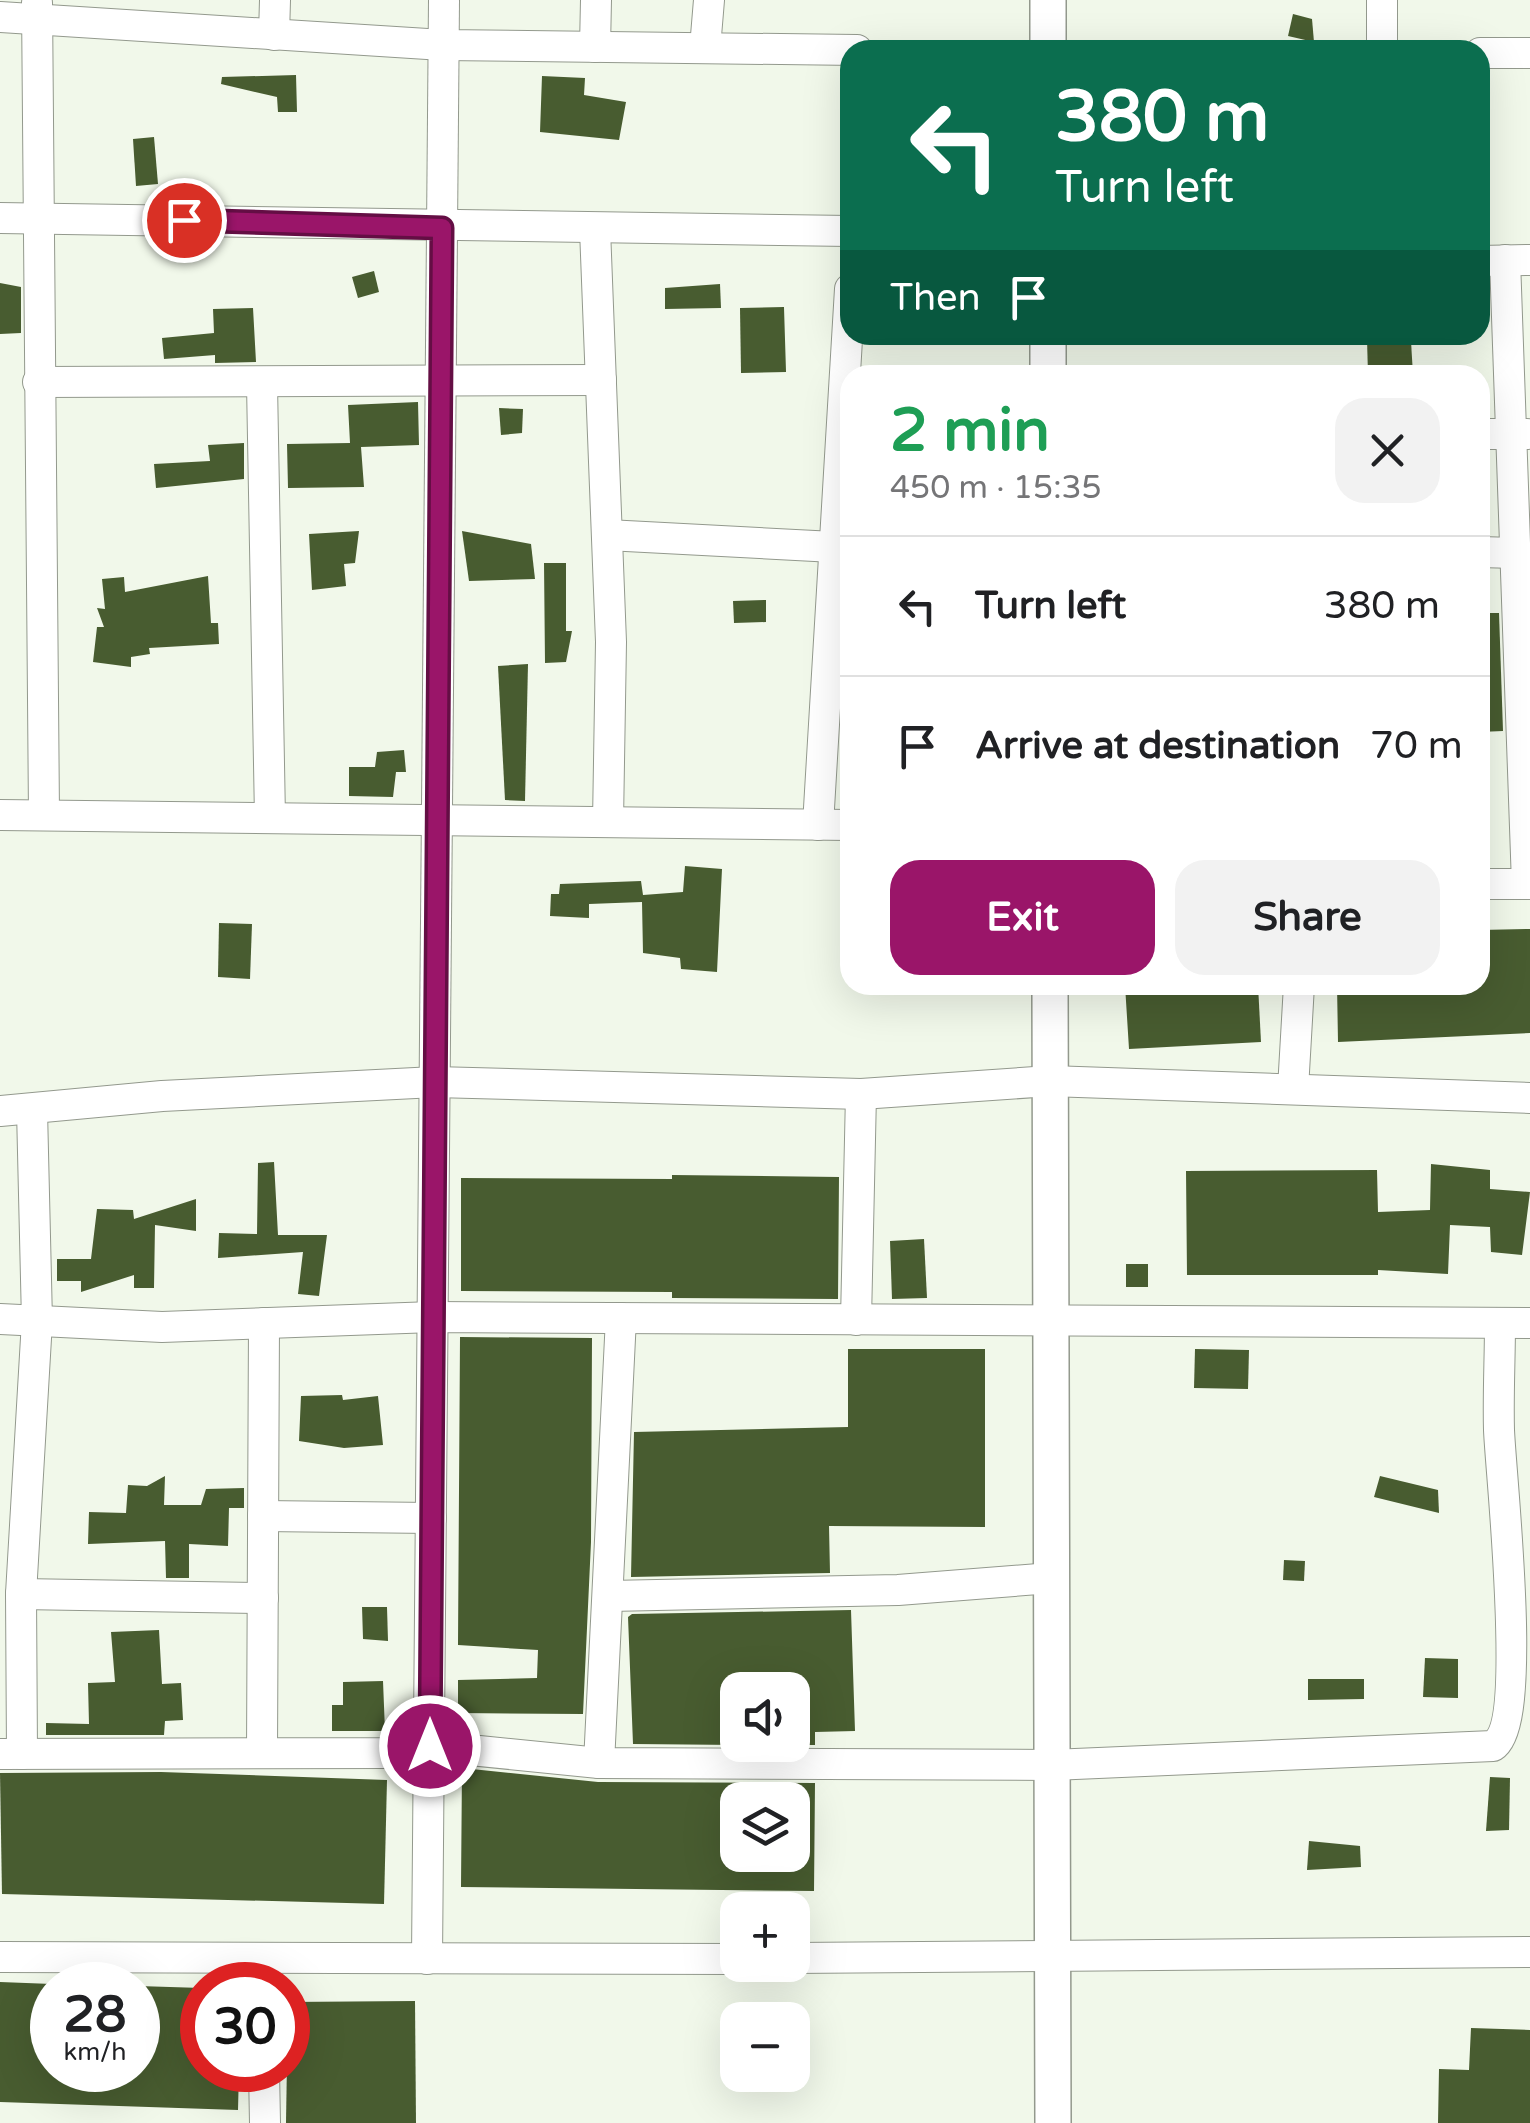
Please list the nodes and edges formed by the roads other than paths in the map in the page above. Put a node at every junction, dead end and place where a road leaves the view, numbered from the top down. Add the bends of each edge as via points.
1 (275, 0) edge
2 (444, 0) edge
3 (596, 0) edge
4 (709, 0) edge
5 (1048, 0) edge
6 (1382, 0) edge
7 (37, 10) edge
8 (158, 14) edge
9 (0, 17) edge
10 (274, 35) junction
11 (1048, 40) edge
12 (1382, 40) edge
13 (444, 45) junction
14 (595, 47) junction
15 (706, 48) junction
16 (840, 50) edge
17 (1490, 53) edge
18 (1530, 54) edge
19 (36, 216) junction
20 (0, 218) edge
21 (442, 228) junction
22 (595, 228) junction
23 (840, 230) edge
24 (1505, 260) edge
25 (441, 380) junction
26 (601, 380) junction
27 (38, 382) junction
28 (262, 384) junction
29 (1490, 434) edge
30 (1520, 434) edge
31 (840, 450) edge
32 (607, 535) junction
33 (834, 547) junction
34 (1490, 552) edge
35 (1515, 553) junction
36 (0, 815) edge
37 (44, 815) junction
38 (270, 818) junction
39 (437, 820) junction
40 (608, 822) junction
41 (818, 824) junction
42 (840, 825) edge
43 (1490, 884) edge
44 (1528, 884) edge
45 (1050, 995) edge
46 (1298, 995) edge
47 (1050, 1081) junction
48 (435, 1082) junction
49 (1293, 1089) junction
50 (861, 1094) junction
51 (1530, 1098) edge
52 (32, 1110) junction
53 (0, 1111) edge
54 (433, 1317) junction
55 (621, 1318) junction
56 (0, 1319) edge
57 (856, 1320) junction
58 (37, 1321) junction
59 (1051, 1322) junction
60 (1515, 1322) edge
61 (264, 1323) junction
62 (264, 1516) junction
63 (431, 1518) junction
64 (1051, 1578) junction
65 (20, 1594) junction
66 (609, 1596) junction
67 (263, 1598) junction
68 (430, 1746) junction
69 (262, 1753) junction
70 (11, 1754) edge
71 (599, 1763) junction
72 (1052, 1764) junction
73 (1530, 1952) edge
74 (0, 1956) edge
75 (720, 1958) edge
76 (810, 1958) edge
77 (1052, 1958) junction
78 (428, 1959) junction
79 (180, 1967) edge
80 (310, 1968) edge
81 (264, 2092) edge
82 (265, 2123) edge
83 (1052, 2123) edge

1 - 10 street
2 - 13 street
3 - 14 street
4 - 15 street
5 - 11 street
6 - 12 street
7 - 8 street
7 - 9 street
7 - 19 street
8 - 10 street
10 - 13 street
13 - 14 street
13 - 21 street
14 - 15 street
15 - 16 street
17 - 18 street
19 - 20 street
19 - 21 street
19 - 27 street
21 - 22 street
21 - 25 street
22 - 23 street
22 - 26 street
24 - 30 street
25 - 26 street
25 - 28 street
25 - 39 street
26 - 32 street
27 - 28 street
27 - 37 street
28 - 38 street
29 - 30 street
30 - 35 street
31 - 33 street
32 - 33 street
32 - 40 street
33 - 41 street
34 - 35 street
35 - 44 street
36 - 37 street
37 - 38 street
38 - 39 street
39 - 40 street
39 - 48 street
40 - 41 street
41 - 42 street
43 - 44 street
45 - 47 street
46 - 49 street
47 - 49 street
47 - 50 street
47 - 59 street
48 - 50 street
48 - 52 street
48 - 54 street
49 - 51 street
50 - 57 street
52 - 53 street
52 - 58 street
54 - 55 street
54 - 61 street
54 - 63 street
55 - 57 street
55 - 66 street
56 - 58 street
57 - 59 street
58 - 61 street via 162,1328
58 - 65 street
59 - 60 street
59 - 64 street
60 - 72 street via 1499,1430 1511,1688 1500,1743
61 - 62 street
62 - 63 street
62 - 67 street
63 - 68 street
64 - 66 street via 898,1590
64 - 72 street
65 - 67 street
65 - 70 street
66 - 71 street
67 - 69 street
68 - 69 street
68 - 71 street
68 - 78 street
69 - 70 street
71 - 72 street
72 - 77 street
73 - 77 street
74 - 79 street
75 - 78 street
76 - 77 street
77 - 83 street
78 - 80 street
81 - 82 street

